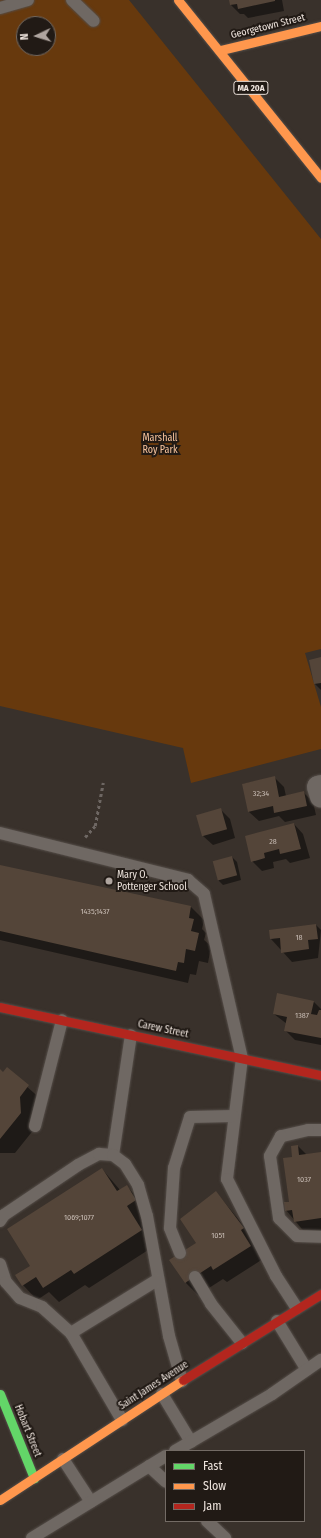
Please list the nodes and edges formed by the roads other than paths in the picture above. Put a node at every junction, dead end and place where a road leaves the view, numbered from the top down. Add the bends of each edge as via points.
1 (28, 0) edge
2 (72, 0) edge
3 (178, 0) edge
4 (0, 8) edge
5 (94, 22) dead end
6 (321, 26) edge
7 (221, 50) junction
8 (321, 178) edge
9 (0, 833) edge
10 (0, 1008) edge
11 (62, 1020) junction
12 (131, 1035) junction
13 (242, 1058) junction
14 (321, 1075) edge
15 (234, 1116) junction
16 (35, 1126) dead end
17 (321, 1130) edge
18 (113, 1155) junction
19 (0, 1221) edge
20 (321, 1237) edge
21 (180, 1253) dead end
22 (0, 1264) edge
23 (195, 1277) dead end
24 (158, 1280) junction
25 (321, 1294) edge
26 (297, 1308) junction
27 (277, 1321) junction
28 (71, 1333) junction
29 (242, 1343) junction
30 (321, 1360) edge
31 (307, 1370) junction
32 (182, 1381) junction
33 (0, 1394) edge
34 (162, 1394) junction
35 (122, 1420) junction
36 (191, 1442) junction
37 (177, 1450) edge
38 (165, 1457) edge
39 (63, 1459) junction
40 (149, 1466) junction
41 (34, 1478) junction
42 (165, 1481) edge
43 (0, 1500) edge
44 (90, 1502) junction
45 (208, 1522) edge
46 (32, 1538) edge
47 (226, 1538) edge

1 - 4 lane
2 - 5 lane
3 - 7 main road, MA 20A
6 - 7 main road, Georgetown Street
7 - 8 main road, MA 20A
9 - 13 lane via 188,880 204,894
10 - 11 main road, Carew Street
11 - 12 main road, Carew Street
11 - 16 lane
12 - 13 main road, Carew Street
12 - 18 lane
13 - 14 main road, Carew Street
13 - 15 lane
15 - 21 lane via 190,1117 174,1168 170,1228
15 - 26 lane via 227,1179 276,1276
17 - 20 lane via 281,1136 270,1156 279,1218 297,1236
18 - 19 lane via 99,1154 78,1165 4,1215
18 - 24 lane via 125,1164 138,1186 147,1216
22 - 28 lane via 6,1282 20,1298 42,1307
23 - 29 lane via 211,1304
24 - 28 lane
24 - 32 lane via 169,1336
25 - 26 main road, Saint James Avenue
26 - 27 main road, Saint James Avenue
27 - 29 main road, Saint James Avenue
27 - 31 lane
28 - 35 lane
29 - 32 main road, Saint James Avenue
30 - 31 lane
31 - 36 lane
32 - 34 main road, Saint James Avenue
33 - 41 main road, Hobart Street
34 - 35 main road, Saint James Avenue
34 - 36 lane
35 - 39 main road, Saint James Avenue
36 - 37 lane
38 - 40 lane
39 - 41 main road, Saint James Avenue
39 - 44 lane
40 - 42 lane
40 - 44 lane
41 - 43 main road, Saint James Avenue
44 - 46 lane
45 - 47 lane

